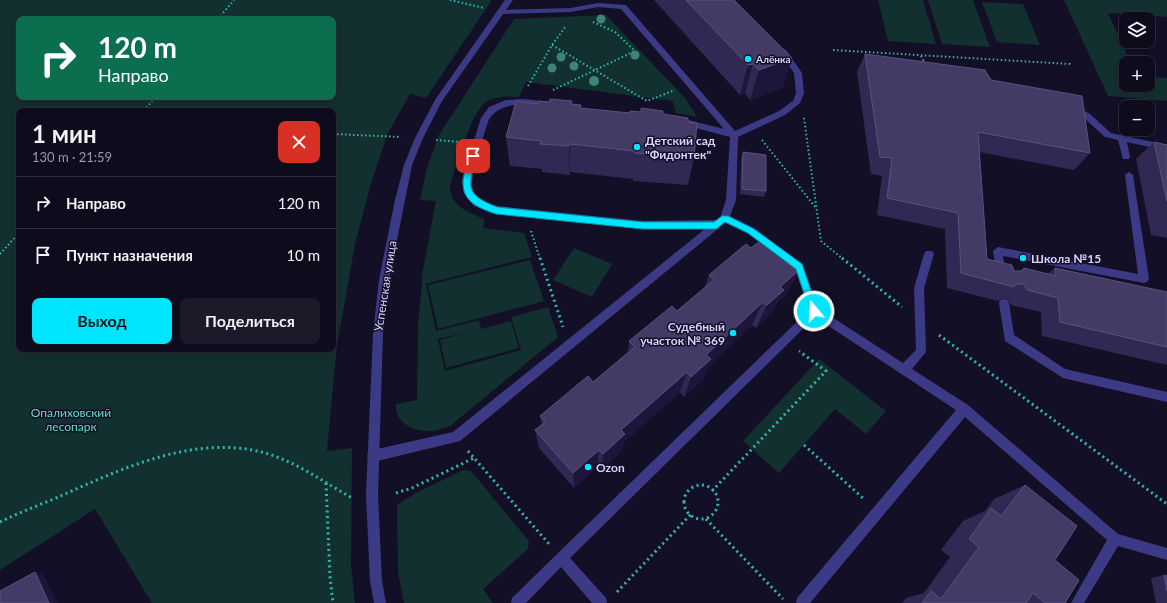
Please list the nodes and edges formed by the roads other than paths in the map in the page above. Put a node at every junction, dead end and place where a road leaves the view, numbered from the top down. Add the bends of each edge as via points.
1 (508, 0) edge
2 (541, 2) dead end
3 (500, 12) junction
4 (526, 12) junction
5 (777, 47) edge
6 (556, 105) edge
7 (1066, 107) edge
8 (675, 121) edge
9 (734, 136) junction
10 (1122, 139) junction
11 (1167, 148) edge
12 (1126, 157) dead end
13 (1129, 175) dead end
14 (725, 218) junction
15 (716, 225) junction
16 (929, 254) dead end
17 (1002, 282) edge
18 (1004, 303) edge
19 (814, 311) junction
20 (905, 369) junction
21 (1167, 397) edge
22 (964, 409) junction
23 (372, 456) junction
24 (1115, 539) junction
25 (1167, 554) edge
26 (561, 558) junction
27 (606, 600) edge
28 (380, 603) edge
29 (518, 603) edge
30 (802, 603) edge
31 (1077, 603) edge

1 - 3 street, Успенская улица
2 - 4 street
3 - 4 street
3 - 23 street, Успенская улица via 439,100 408,165 384,280 378,334
4 - 9 street via 570,10 598,5 623,7
5 - 9 street via 788,57 798,73 800,93 796,103 782,113
6 - 15 street via 506,103 492,109 485,118 466,180 468,193 477,203 496,210 643,225
7 - 10 street via 1087,116 1108,135
8 - 9 street via 694,123
9 - 14 street via 731,200
10 - 11 street
10 - 12 street
13 - 17 street via 1144,280 998,252
14 - 15 street
14 - 19 street via 751,231 799,266
15 - 23 street via 456,437
16 - 20 street via 918,288 921,352
18 - 21 street via 1009,338 1063,373
19 - 20 street
19 - 26 street
20 - 22 street
22 - 24 street
22 - 30 street
23 - 28 street, Успенская улица via 373,521
24 - 25 street
24 - 31 street
26 - 27 street
26 - 29 street

